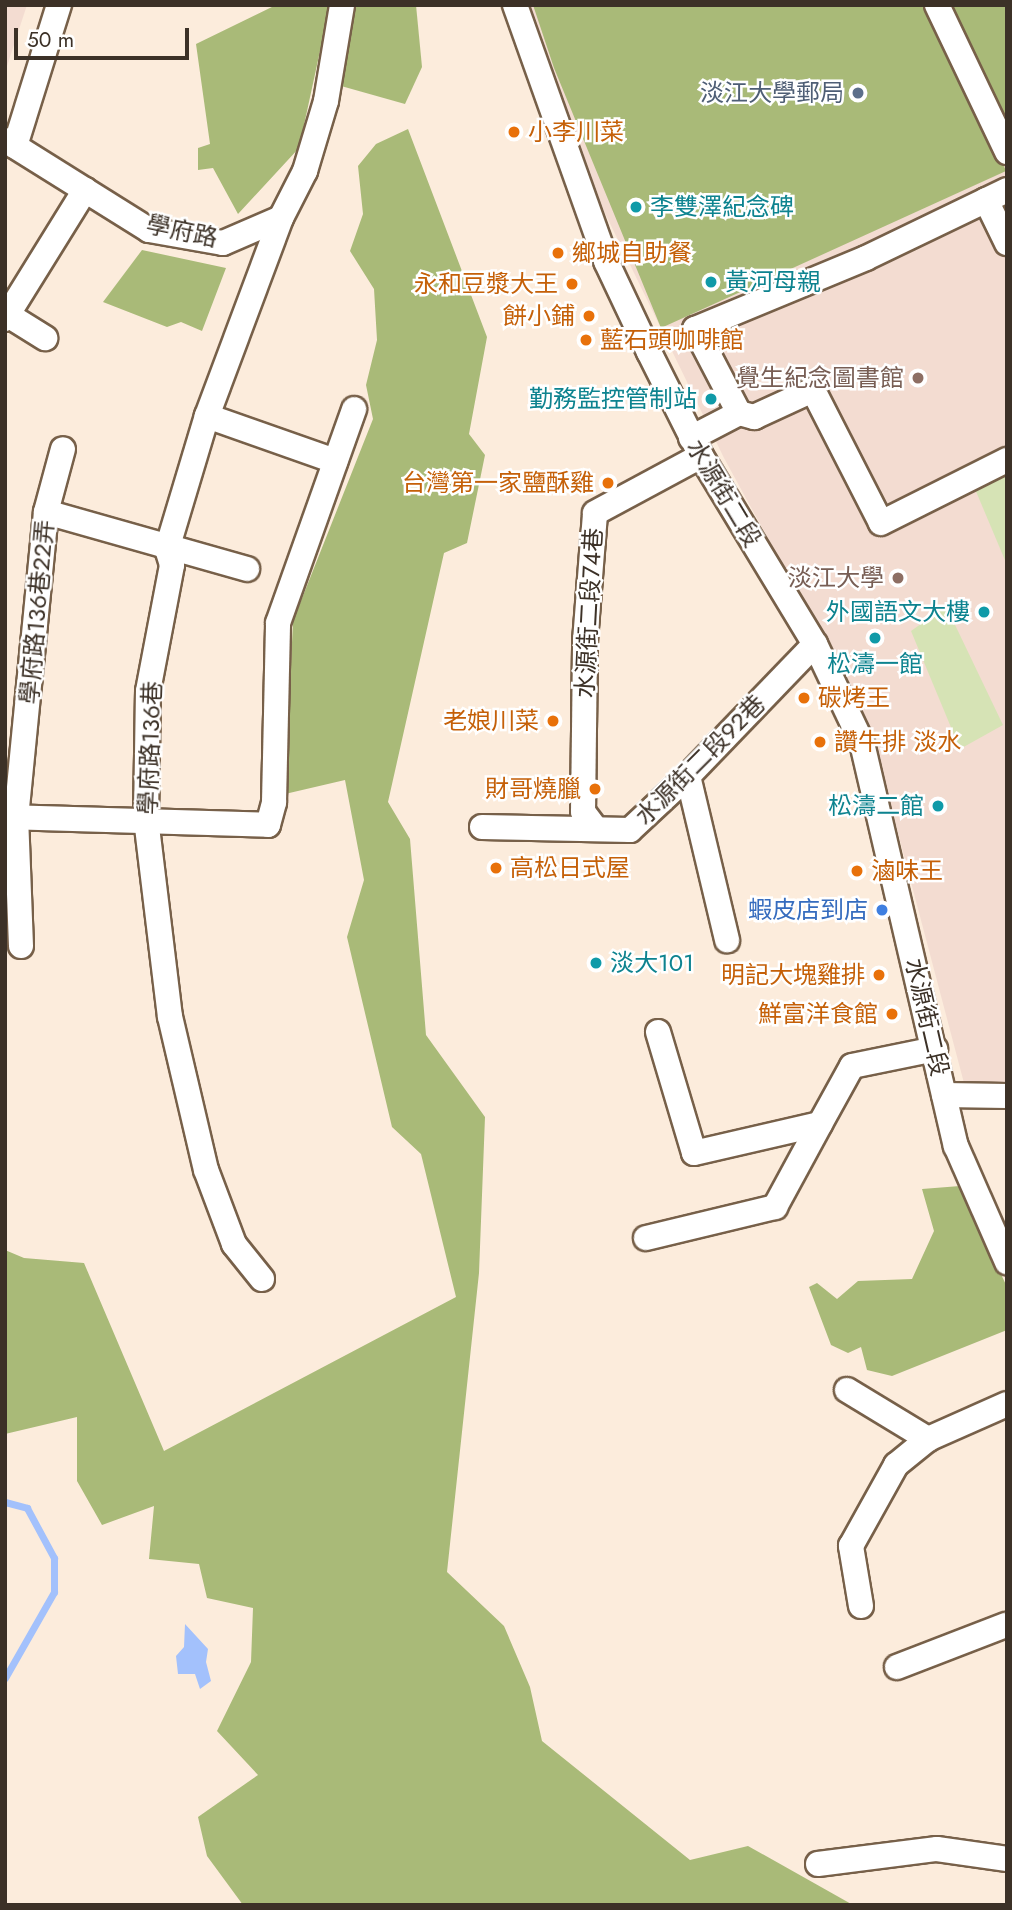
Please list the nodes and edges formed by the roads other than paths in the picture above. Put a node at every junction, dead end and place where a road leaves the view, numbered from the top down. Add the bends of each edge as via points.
1 (59, 5) edge
2 (342, 5) edge
3 (515, 5) edge
4 (937, 5) edge
5 (1001, 125) edge
6 (10, 143) edge
7 (1007, 152) edge
8 (85, 190) junction
9 (996, 195) edge
10 (281, 218) junction
11 (1007, 243) edge
12 (6, 317) edge
13 (45, 338) dead end
14 (354, 409) dead end
15 (739, 413) junction
16 (207, 416) junction
17 (696, 447) junction
18 (63, 449) dead end
19 (1007, 460) edge
20 (335, 461) junction
21 (46, 512) junction
22 (167, 549) junction
23 (247, 569) dead end
24 (815, 644) junction
25 (688, 776) junction
26 (10, 817) edge
27 (146, 818) junction
28 (482, 827) dead end
29 (596, 829) junction
30 (727, 940) dead end
31 (21, 946) dead end
32 (658, 1032) dead end
33 (935, 1049) junction
34 (944, 1095) junction
35 (1007, 1096) edge
36 (820, 1125) junction
37 (646, 1238) dead end
38 (1007, 1262) edge
39 (262, 1279) dead end
40 (847, 1390) dead end
41 (1007, 1404) edge
42 (928, 1439) junction
43 (861, 1606) dead end
44 (1006, 1625) edge
45 (1007, 1632) edge
46 (897, 1667) dead end
47 (1007, 1859) edge
48 (818, 1864) dead end

1 - 6 street
2 - 10 street via 326,102 305,171
3 - 17 street, 水源街二段 via 606,261
4 - 5 street
5 - 7 street
6 - 8 street, 學府路
8 - 10 street, 學府路 via 149,230 223,243
8 - 12 street
9 - 11 street
9 - 15 street via 866,258 695,329
10 - 16 street, 學府路136巷
12 - 13 street
14 - 20 street
15 - 17 street
15 - 19 street via 754,417 813,390 880,523
16 - 20 street
16 - 22 street, 學府路136巷
17 - 24 street, 水源街二段
17 - 29 street, 水源街二段74巷 via 595,513 584,641 583,812
18 - 21 street, 學府路136巷22弄
20 - 27 street via 278,623 274,802 268,825
21 - 22 street
21 - 26 street, 學府路136巷22弄
22 - 23 street
22 - 27 street, 學府路136巷 via 172,565 148,691
24 - 25 street, 水源街二段92巷
24 - 33 street, 水源街二段 via 862,743
25 - 29 street, 水源街二段92巷 via 630,830
25 - 30 street
26 - 27 street
26 - 31 street, 學府路136巷22弄
27 - 39 street, 學府路136巷 via 170,1017 206,1170 234,1244
28 - 29 street, 水源街二段92巷
32 - 36 street via 694,1153
33 - 34 street, 水源街二段
33 - 36 street via 852,1066
34 - 35 street
34 - 38 street, 水源街二段 via 956,1146
36 - 37 street via 775,1207
40 - 42 street
41 - 42 street
42 - 43 street via 896,1465 851,1546
44 - 45 street
44 - 46 street
47 - 48 street via 937,1849

